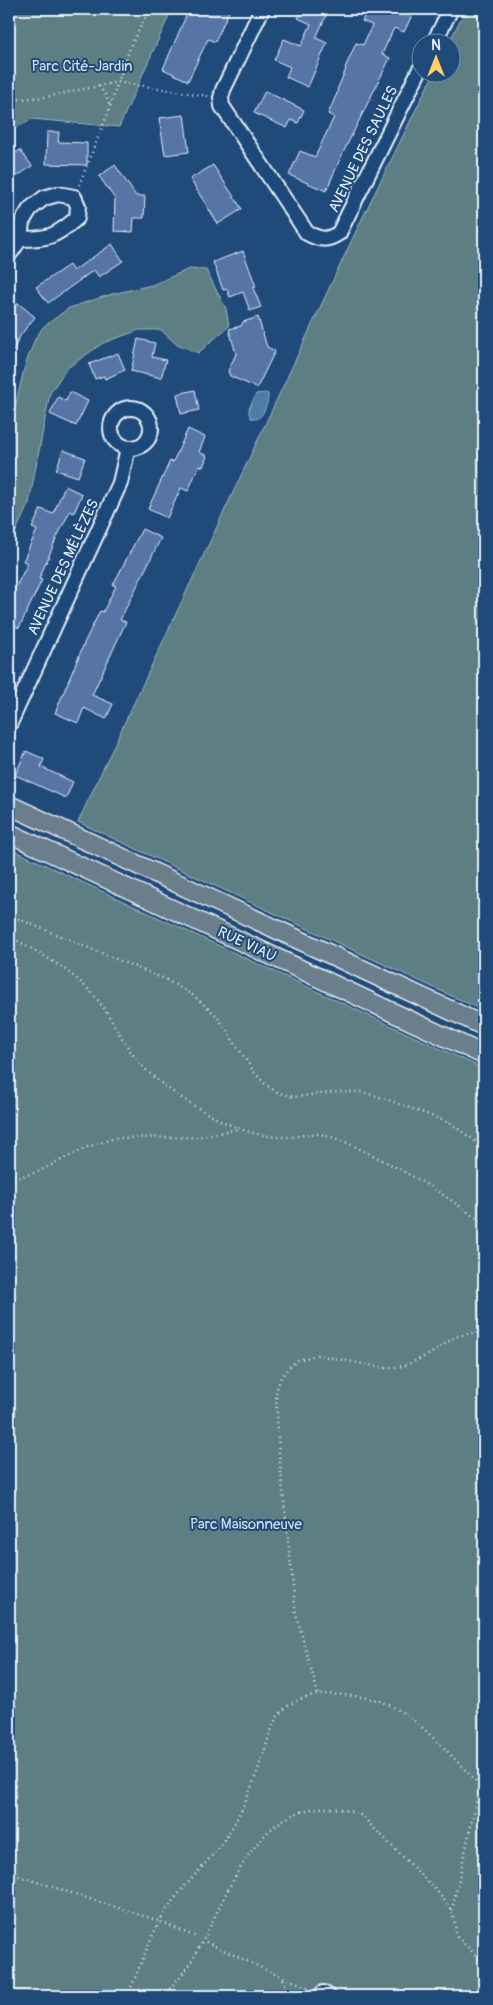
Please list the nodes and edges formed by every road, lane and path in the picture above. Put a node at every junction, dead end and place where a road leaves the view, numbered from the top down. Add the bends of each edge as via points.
1 (150, 9) edge
2 (262, 9) edge
3 (451, 9) edge
4 (439, 32) edge
5 (118, 82) junction
6 (414, 82) edge
7 (99, 86) junction
8 (210, 96) dead end
9 (9, 100) edge
10 (110, 108) junction
11 (74, 197) junction
12 (20, 239) junction
13 (9, 256) edge
14 (128, 448) dead end
15 (9, 725) edge
16 (9, 805) edge
17 (9, 833) edge
18 (9, 915) edge
19 (9, 936) edge
20 (484, 1026) edge
21 (484, 1055) edge
22 (238, 1129) junction
23 (484, 1146) edge
24 (9, 1180) edge
25 (484, 1224) edge
26 (484, 1333) edge
27 (318, 1694) junction
28 (484, 1776) edge
29 (480, 1785) junction
30 (484, 1789) edge
31 (9, 1873) edge
32 (452, 1910) junction
33 (159, 1921) junction
34 (198, 1938) dead end
35 (206, 1942) dead end
36 (484, 1963) edge
37 (282, 1977) junction
38 (326, 1995) edge
39 (127, 1996) edge
40 (163, 1996) edge
41 (290, 1996) edge

1 - 5 path via 131,45
2 - 6 street, AVENUE DES SAULES via 223,90 222,106 307,233 319,239 329,239 339,233
3 - 4 street
5 - 7 path
5 - 8 path
5 - 10 path
7 - 9 path
7 - 10 path
10 - 11 path
11 - 12 street via 58,194 44,198 30,209 22,222
11 - 12 street via 78,206 76,218 61,232 40,239
12 - 13 street
14 - 15 street, AVENUE DES MÉLÈZES via 120,483
16 - 20 main road, RUE VIAU
17 - 21 main road, RUE VIAU
18 - 23 path via 167,980 194,996 217,1016 254,1072 279,1093 294,1097 361,1092 450,1123
19 - 22 path via 42,954 89,990 153,1076 201,1110
22 - 24 path via 197,1138 115,1138 90,1146 37,1172
22 - 25 path via 287,1137 318,1134 343,1142 385,1161 443,1194
26 - 27 path via 455,1337 404,1366 384,1368 317,1354 298,1360 280,1379 276,1393 279,1454 296,1614
27 - 29 path via 360,1696 406,1715
27 - 33 path via 292,1703 278,1715 249,1795 232,1829
28 - 29 path
29 - 30 path
29 - 32 path
31 - 33 path
32 - 36 path via 457,1937
32 - 40 path via 362,1816 346,1810 306,1809 269,1832 249,1854 193,1958
33 - 34 path
33 - 39 path
35 - 37 path
37 - 38 path
37 - 41 path

